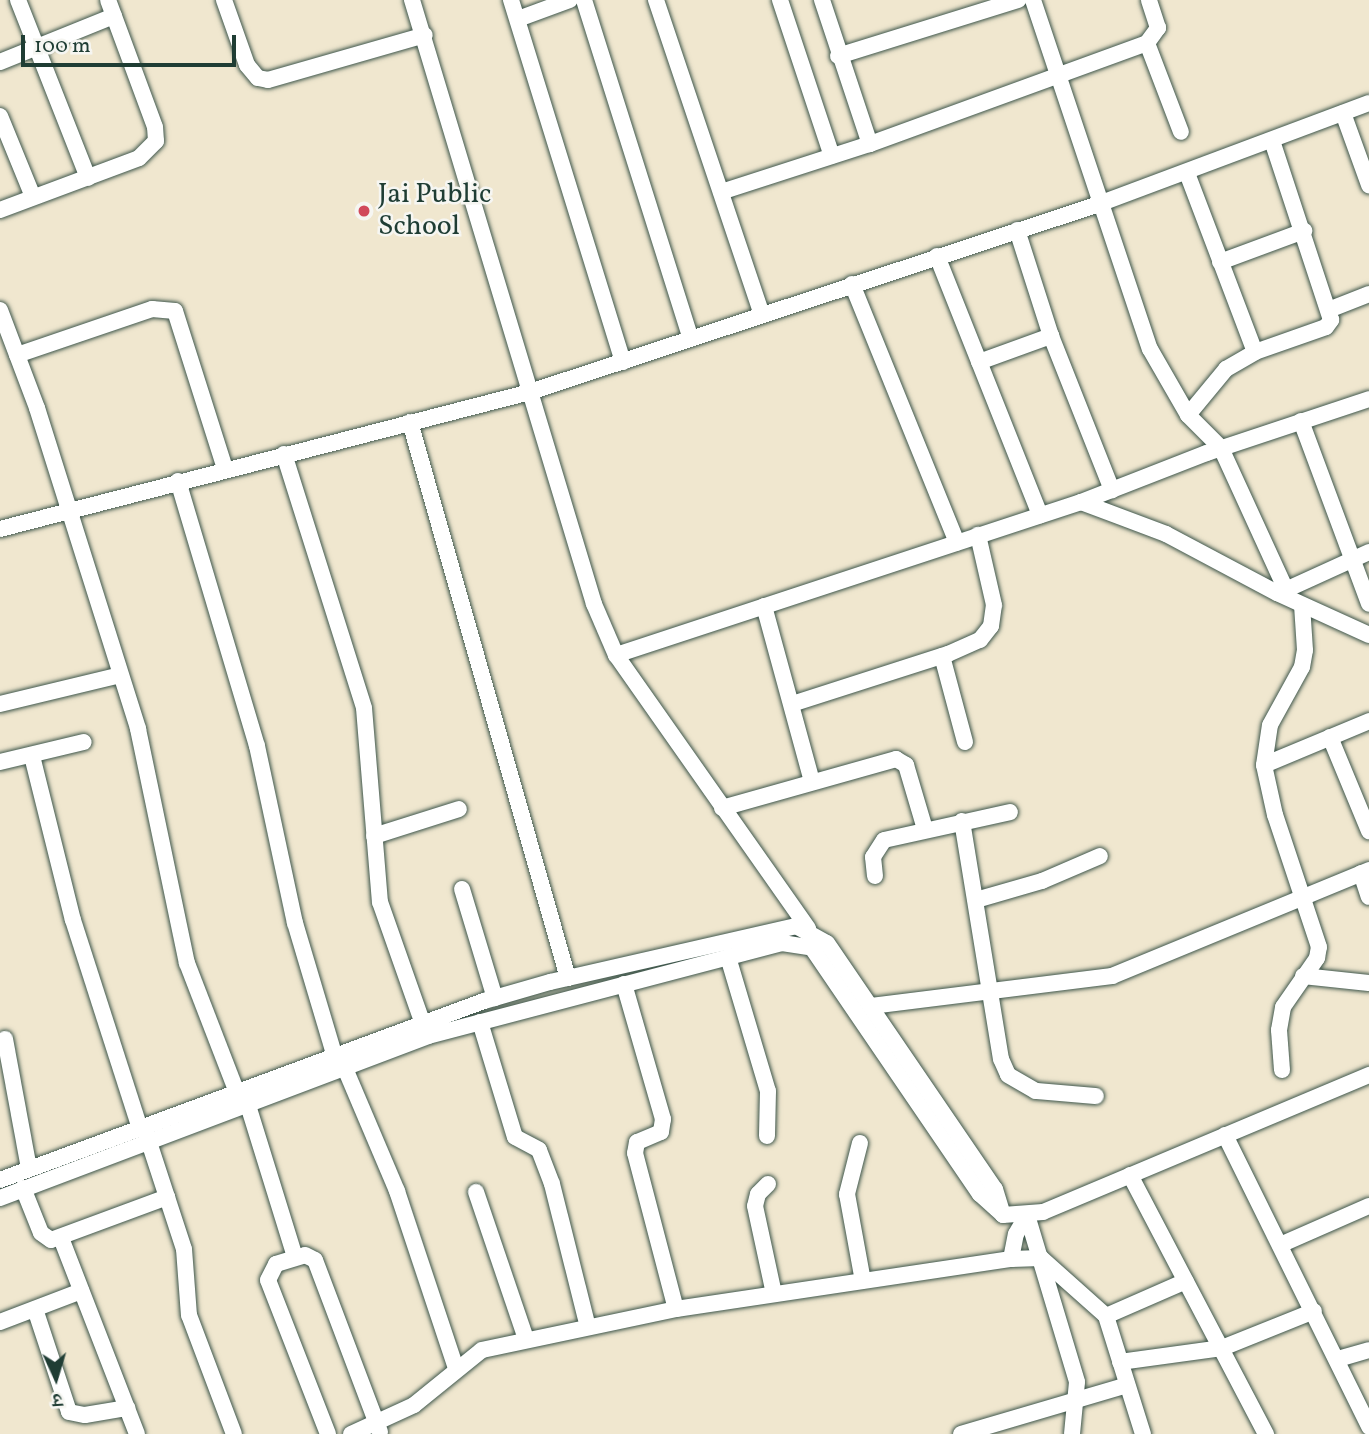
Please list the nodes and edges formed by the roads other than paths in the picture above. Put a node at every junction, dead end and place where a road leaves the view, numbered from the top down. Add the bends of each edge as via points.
1 (18, 0) edge
2 (108, 0) edge
3 (224, 0) edge
4 (412, 0) edge
5 (511, 0) edge
6 (570, 0) edge
7 (584, 0) edge
8 (656, 0) edge
9 (780, 0) edge
10 (822, 0) edge
11 (1017, 0) edge
12 (1033, 0) edge
13 (1153, 1) edge
14 (114, 16) junction
15 (518, 19) junction
16 (425, 35) junction
17 (1147, 43) junction
18 (38, 47) junction
19 (838, 56) junction
20 (0, 62) edge
21 (1058, 76) junction
22 (1369, 103) edge
23 (1343, 113) junction
24 (0, 116) edge
25 (1181, 132) dead end
26 (1272, 141) junction
27 (870, 144) junction
28 (832, 156) junction
29 (1187, 173) junction
30 (88, 178) junction
31 (1369, 186) edge
32 (721, 192) junction
33 (33, 197) junction
34 (1099, 204) junction
35 (0, 210) edge
36 (1017, 230) junction
37 (1304, 231) junction
38 (937, 256) junction
39 (1220, 262) junction
40 (852, 284) junction
41 (1369, 294) edge
42 (1331, 309) junction
43 (0, 310) edge
44 (762, 315) junction
45 (1051, 336) junction
46 (691, 340) junction
47 (1255, 352) junction
48 (17, 355) junction
49 (623, 362) junction
50 (979, 362) junction
51 (530, 392) junction
52 (1369, 398) edge
53 (1188, 415) junction
54 (1301, 421) junction
55 (410, 422) junction
56 (1221, 448) junction
57 (284, 454) junction
58 (225, 469) junction
59 (178, 481) junction
60 (1112, 490) junction
61 (1081, 502) junction
62 (70, 512) junction
63 (1040, 515) junction
64 (0, 530) edge
65 (978, 535) junction
66 (957, 542) junction
67 (1369, 552) edge
68 (1354, 561) junction
69 (1281, 592) junction
70 (1369, 604) edge
71 (1303, 605) junction
72 (764, 606) junction
73 (1369, 635) edge
74 (616, 655) junction
75 (942, 656) junction
76 (121, 675) junction
77 (0, 704) edge
78 (792, 704) junction
79 (1369, 721) edge
80 (1330, 737) junction
81 (84, 742) dead end
82 (965, 742) dead end
83 (32, 756) junction
84 (0, 762) edge
85 (1264, 765) junction
86 (812, 781) junction
87 (722, 808) junction
88 (459, 809) dead end
89 (1010, 812) dead end
90 (962, 821) junction
91 (925, 829) junction
92 (1369, 831) edge
93 (374, 836) junction
94 (1100, 856) dead end
95 (1365, 871) edge
96 (875, 876) dead end
97 (462, 889) dead end
98 (1303, 895) junction
99 (1369, 897) edge
100 (976, 900) junction
101 (808, 928) junction
102 (728, 957) junction
103 (1303, 976) junction
104 (568, 978) junction
105 (1369, 983) edge
106 (624, 984) junction
107 (991, 988) junction
108 (495, 998) junction
109 (871, 1006) junction
110 (422, 1021) junction
111 (480, 1022) junction
112 (5, 1039) dead end
113 (339, 1060) junction
114 (1282, 1070) dead end
115 (1369, 1075) edge
116 (242, 1096) junction
117 (1096, 1096) dead end
118 (144, 1132) junction
119 (1225, 1135) junction
120 (768, 1136) dead end
121 (860, 1143) dead end
122 (29, 1168) junction
123 (1130, 1175) junction
124 (0, 1180) edge
125 (768, 1184) dead end
126 (23, 1188) junction
127 (476, 1192) dead end
128 (167, 1197) junction
129 (0, 1198) edge
130 (1369, 1206) edge
131 (1003, 1214) junction
132 (1027, 1214) junction
133 (61, 1238) junction
134 (1280, 1245) junction
135 (295, 1257) junction
136 (1041, 1258) junction
137 (1011, 1259) junction
138 (863, 1281) junction
139 (1186, 1281) junction
140 (81, 1291) junction
141 (774, 1294) junction
142 (35, 1309) junction
143 (676, 1309) junction
144 (1314, 1311) junction
145 (1106, 1316) junction
146 (0, 1322) edge
147 (588, 1326) junction
148 (526, 1339) junction
149 (1222, 1348) junction
150 (1369, 1350) edge
151 (1338, 1359) junction
152 (1120, 1362) junction
153 (456, 1368) junction
154 (1127, 1385) junction
155 (1077, 1398) junction
156 (127, 1408) junction
157 (1369, 1427) edge
158 (379, 1429) edge
159 (137, 1434) edge
160 (234, 1434) edge
161 (328, 1434) edge
162 (351, 1434) edge
163 (961, 1434) edge
164 (1072, 1434) edge
165 (1143, 1434) edge
166 (1266, 1434) edge

1 - 18 street
2 - 14 street
3 - 16 street via 247,65 258,78 268,80
4 - 16 street
5 - 15 street
6 - 15 street
7 - 46 street
8 - 32 street
9 - 28 street
10 - 19 street
11 - 19 street
12 - 21 street
13 - 17 street via 1158,28
14 - 18 street
14 - 30 street via 155,127 156,141 139,158
15 - 49 street
16 - 51 street
17 - 21 street
17 - 25 street
18 - 20 street
18 - 30 street
19 - 27 street
21 - 27 street
21 - 34 street
22 - 23 street
23 - 26 street
23 - 31 street
24 - 33 street
26 - 29 street
26 - 37 street
27 - 28 street
28 - 32 street
29 - 34 street
29 - 39 street
30 - 33 street
32 - 44 street
33 - 35 street
34 - 36 street
34 - 53 street via 1150,349
36 - 38 street
36 - 45 street
37 - 39 street
37 - 42 street
38 - 40 street
38 - 50 street
39 - 47 street
40 - 44 street
40 - 66 street
41 - 42 street
42 - 47 street via 1326,327
43 - 48 street
44 - 46 street
45 - 50 street
45 - 60 street
46 - 49 street
47 - 53 street via 1226,369
48 - 58 street via 152,309 175,311
48 - 62 street
49 - 51 street
50 - 63 street
51 - 55 street
51 - 74 street via 594,604
52 - 54 street
53 - 56 street
54 - 56 street
54 - 68 street
55 - 57 street
55 - 104 street
56 - 60 street
56 - 69 street
57 - 58 street
57 - 93 street via 364,708
58 - 59 street
59 - 62 street
59 - 113 street via 257,746 298,934
60 - 61 street
61 - 63 street
61 - 69 street via 1166,534
62 - 64 street
62 - 76 street
63 - 65 street
65 - 66 street
65 - 75 street via 995,605 991,626 980,640
66 - 72 street
67 - 68 street
68 - 69 street
68 - 70 street
69 - 71 street
71 - 73 street
71 - 85 street via 1306,650 1270,725
72 - 74 street
72 - 78 street
74 - 87 street
75 - 78 street
75 - 82 street
76 - 77 street
76 - 116 street via 151,783 187,963
78 - 86 street
79 - 80 street
80 - 85 street
80 - 92 street
81 - 83 street
83 - 84 street
83 - 118 street via 73,920
85 - 98 street via 1275,815
86 - 87 street
86 - 91 street via 896,759 906,765
87 - 101 street
88 - 93 street
89 - 90 street
90 - 91 street
90 - 100 street
91 - 96 street via 884,840 873,857
93 - 110 street via 380,902
94 - 100 street via 1042,881
95 - 98 street
95 - 99 street
97 - 108 street
98 - 103 street via 1319,947 1317,958
98 - 107 street via 1112,976
100 - 107 street
101 - 104 street via 765,930
101 - 109 street via 827,943
102 - 106 street
102 - 120 street via 768,1091
102 - 131 street via 782,943 812,948 980,1194
103 - 105 street
103 - 114 street via 1283,1007 1279,1030
104 - 108 street
106 - 111 street
106 - 143 street via 663,1119 661,1132 637,1143 635,1153
107 - 109 street
107 - 117 street via 1001,1059 1008,1075 1036,1091
108 - 110 street
109 - 131 street via 996,1189
110 - 113 street
111 - 113 street
111 - 147 street via 515,1137 539,1150 552,1184
112 - 122 street
113 - 116 street
113 - 153 street via 397,1191
115 - 119 street
116 - 118 street
116 - 135 street
118 - 122 street
118 - 126 street
118 - 128 street
119 - 123 street
119 - 134 street
121 - 138 street via 847,1194
122 - 124 street
123 - 132 street
123 - 139 street
125 - 141 street via 758,1194 755,1206
126 - 129 street
126 - 133 street via 41,1233 51,1240
127 - 148 street
128 - 133 street
128 - 160 street via 184,1249 189,1315
130 - 134 street
131 - 132 street
132 - 136 street
132 - 137 street via 1016,1234
133 - 140 street
134 - 144 street
135 - 158 street via 315,1260
135 - 161 street via 270,1272 270,1288
136 - 137 street
136 - 145 street
136 - 155 street via 1068,1342
137 - 138 street
138 - 141 street
139 - 145 street
139 - 149 street
140 - 142 street
140 - 156 street
141 - 143 street
142 - 146 street
142 - 156 street via 69,1412 85,1415
143 - 147 street
144 - 149 street
144 - 151 street
145 - 152 street
147 - 148 street
148 - 153 street via 482,1350
149 - 152 street
149 - 166 street
150 - 151 street
151 - 157 street
152 - 154 street
153 - 158 street
154 - 155 street
154 - 165 street
155 - 163 street
155 - 164 street
156 - 159 street
158 - 162 street

